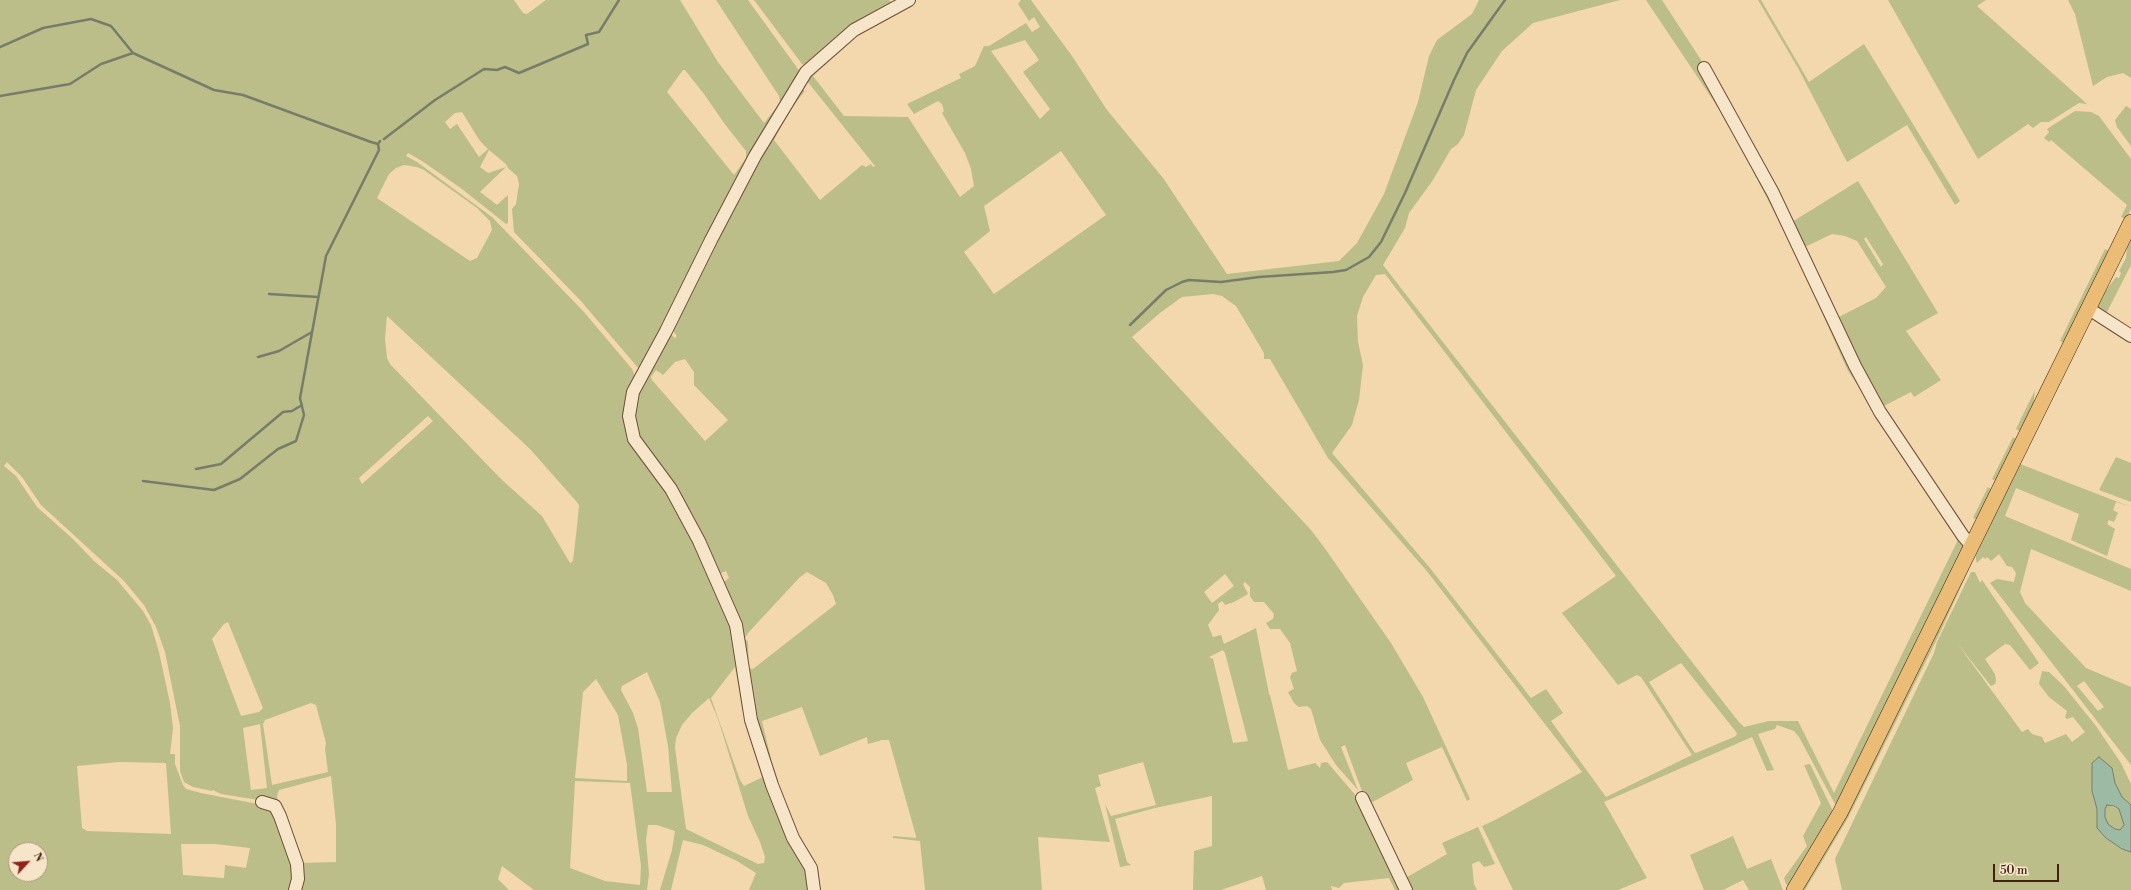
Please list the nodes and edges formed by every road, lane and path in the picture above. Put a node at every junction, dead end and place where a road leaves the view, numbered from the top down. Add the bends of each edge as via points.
1 (909, 0) edge
2 (1704, 68) dead end
3 (2131, 222) edge
4 (2089, 309) junction
5 (2131, 336) edge
6 (1972, 546) junction
7 (1362, 798) dead end
8 (262, 802) dead end
9 (295, 890) edge
10 (814, 890) edge
11 (1406, 890) edge
12 (1794, 890) edge

1 - 10 street via 854,30 806,72 755,156 711,240 633,392 629,416 634,439 671,489 699,541 736,625 751,720 772,785 793,838 811,868
2 - 6 street via 1773,193 1855,366 1880,412
3 - 4 main road
4 - 5 street
4 - 6 main road
6 - 12 main road via 1840,813
7 - 11 street
8 - 9 street via 275,806 280,816 297,864 298,879

